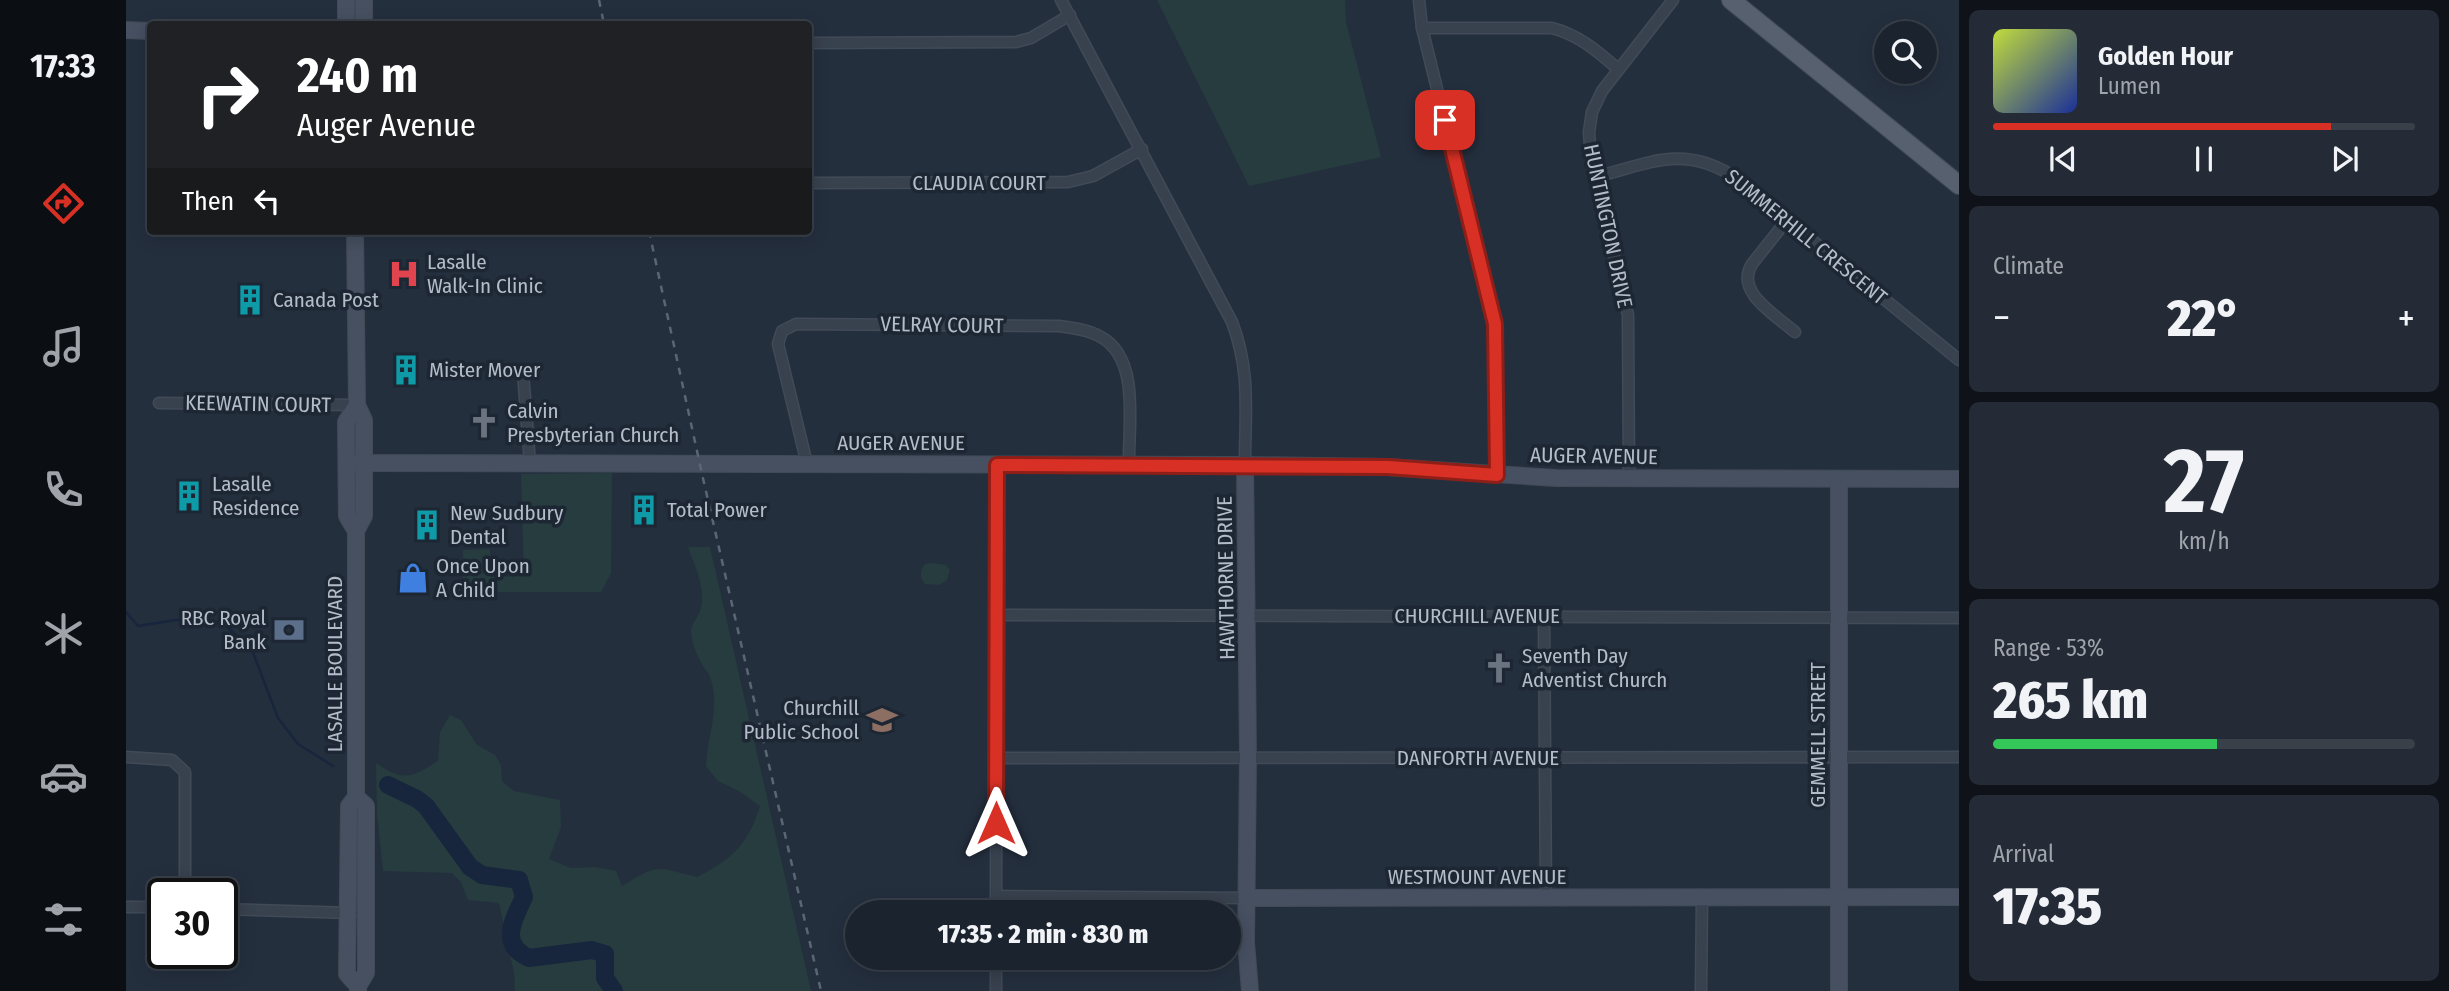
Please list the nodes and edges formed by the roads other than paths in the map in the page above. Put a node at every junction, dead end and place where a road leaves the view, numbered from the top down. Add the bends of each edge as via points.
1 (346, 0) edge
2 (365, 0) edge
3 (1061, 0) edge
4 (1419, 0) edge
5 (1673, 0) edge
6 (1731, 0) edge
7 (1070, 15) junction
8 (346, 21) edge
9 (364, 21) edge
10 (1422, 28) junction
11 (126, 30) edge
12 (147, 31) edge
13 (812, 43) edge
14 (1618, 69) junction
15 (1142, 149) junction
16 (1595, 177) junction
17 (812, 183) edge
18 (1959, 185) edge
19 (1787, 220) junction
20 (355, 235) edge
21 (1795, 332) dead end
22 (1959, 360) edge
23 (523, 373) dead end
24 (159, 403) dead end
25 (357, 405) junction
26 (346, 463) junction
27 (365, 463) junction
28 (530, 463) junction
29 (807, 464) junction
30 (997, 465) junction
31 (1129, 465) junction
32 (1245, 465) junction
33 (1497, 475) junction
34 (1629, 478) junction
35 (1839, 479) junction
36 (1959, 479) edge
37 (356, 531) junction
38 (996, 615) junction
39 (1247, 616) junction
40 (1544, 617) junction
41 (1839, 618) junction
42 (1959, 618) edge
43 (126, 757) edge
44 (1546, 757) junction
45 (1839, 757) junction
46 (1959, 757) edge
47 (996, 758) junction
48 (1248, 758) junction
49 (356, 796) junction
50 (185, 878) edge
51 (996, 896) junction
52 (1839, 896) junction
53 (1546, 897) junction
54 (1702, 897) junction
55 (1959, 897) edge
56 (1247, 898) junction
57 (996, 900) edge
58 (126, 907) edge
59 (147, 907) edge
60 (238, 910) edge
61 (347, 913) junction
62 (366, 913) junction
63 (996, 970) edge
64 (358, 989) edge
65 (996, 991) edge
66 (1250, 991) edge
67 (1701, 991) edge
68 (1839, 991) edge

1 - 8 street
2 - 9 street
3 - 7 street, HAWTHORNE DRIVE
4 - 10 street
5 - 14 street, HUNTINGTON DRIVE
6 - 18 main road
7 - 13 street via 1031,38 1007,43
7 - 15 street, HAWTHORNE DRIVE
10 - 14 street via 1552,28 1589,44
10 - 33 street via 1495,324
11 - 12 street
14 - 16 street, HUNTINGTON DRIVE via 1590,122 1588,141
15 - 17 street, CLAUDIA COURT via 1093,176 1068,182
15 - 32 street, HAWTHORNE DRIVE via 1240,342 1246,376
16 - 19 street, SUMMERHILL CRESCENT via 1671,158 1699,160 1732,176
16 - 34 street, HUNTINGTON DRIVE via 1628,315
19 - 21 street via 1748,270 1747,283 1755,297
19 - 22 street, SUMMERHILL CRESCENT
20 - 25 street, LASALLE BOULEVARD
23 - 28 street
24 - 25 street, KEEWATIN COURT
25 - 26 street, LASALLE BOULEVARD via 346,422
25 - 27 street, LASALLE BOULEVARD via 364,420
26 - 27 street, AUGER AVENUE
26 - 37 street, LASALLE BOULEVARD via 346,516
27 - 28 street, AUGER AVENUE
27 - 37 street, LASALLE BOULEVARD via 364,516
28 - 29 street, AUGER AVENUE
29 - 30 street, AUGER AVENUE
29 - 31 street, VELRAY COURT via 778,344 782,331 796,324 1059,326 1101,336 1116,350 1127,373
30 - 31 street, AUGER AVENUE
30 - 38 street
31 - 32 street, AUGER AVENUE
32 - 33 street, AUGER AVENUE via 1388,467
32 - 39 street, HAWTHORNE DRIVE
33 - 34 street, AUGER AVENUE
34 - 35 street, AUGER AVENUE
35 - 36 street, AUGER AVENUE
35 - 41 street, GEMMELL STREET
37 - 49 street, LASALLE BOULEVARD
38 - 39 street, CHURCHILL AVENUE
38 - 47 street
39 - 40 street, CHURCHILL AVENUE
39 - 48 street, HAWTHORNE DRIVE
40 - 41 street, CHURCHILL AVENUE
40 - 44 street
41 - 42 street, CHURCHILL AVENUE
41 - 45 street, GEMMELL STREET
43 - 50 street via 172,760 185,772
44 - 45 street, DANFORTH AVENUE
44 - 48 street, DANFORTH AVENUE
44 - 53 street
45 - 46 street, DANFORTH AVENUE
45 - 52 street, GEMMELL STREET
47 - 48 street, DANFORTH AVENUE
47 - 51 street
48 - 56 street, HAWTHORNE DRIVE
49 - 61 street, LASALLE BOULEVARD via 349,806
49 - 62 street, LASALLE BOULEVARD via 366,807
51 - 56 street, WESTMOUNT AVENUE
51 - 57 street
52 - 54 street, WESTMOUNT AVENUE
52 - 55 street, WESTMOUNT AVENUE
52 - 68 street, GEMMELL STREET
53 - 54 street, WESTMOUNT AVENUE
53 - 56 street, WESTMOUNT AVENUE
54 - 67 street
56 - 66 street, HAWTHORNE DRIVE
58 - 59 street
60 - 61 street
61 - 62 street
61 - 64 street, LASALLE BOULEVARD via 347,974
62 - 64 street, LASALLE BOULEVARD via 366,973
63 - 65 street

